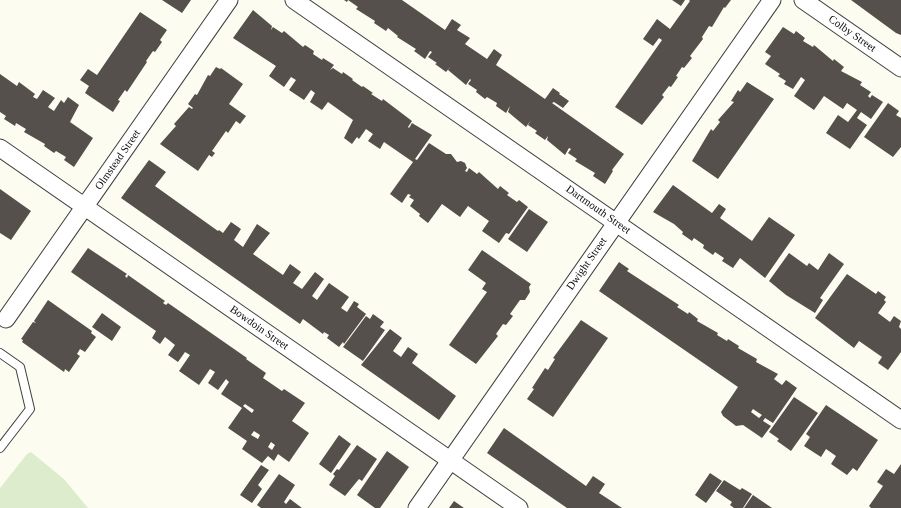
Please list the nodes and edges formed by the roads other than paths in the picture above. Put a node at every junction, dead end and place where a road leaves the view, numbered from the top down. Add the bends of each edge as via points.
1 (229, 0) edge
2 (294, 0) edge
3 (772, 0) edge
4 (803, 0) edge
5 (901, 68) edge
6 (0, 148) edge
7 (86, 207) junction
8 (616, 222) junction
9 (3, 323) edge
10 (0, 353) edge
11 (901, 420) edge
12 (0, 448) edge
13 (450, 460) junction
14 (417, 508) edge
15 (519, 508) edge

1 - 7 street, Olmstead Street
2 - 8 street, Dartmouth Street
3 - 8 street, Dwight Street
4 - 5 street, Colby Street
6 - 7 street, Bowdoin Street
7 - 9 street, Olmstead Street
7 - 13 street, Bowdoin Street
8 - 11 street, Dartmouth Street
8 - 13 street, Dwight Street
10 - 12 lane via 20,367 30,409
13 - 14 street, Dwight Street
13 - 15 street, Bowdoin Street

